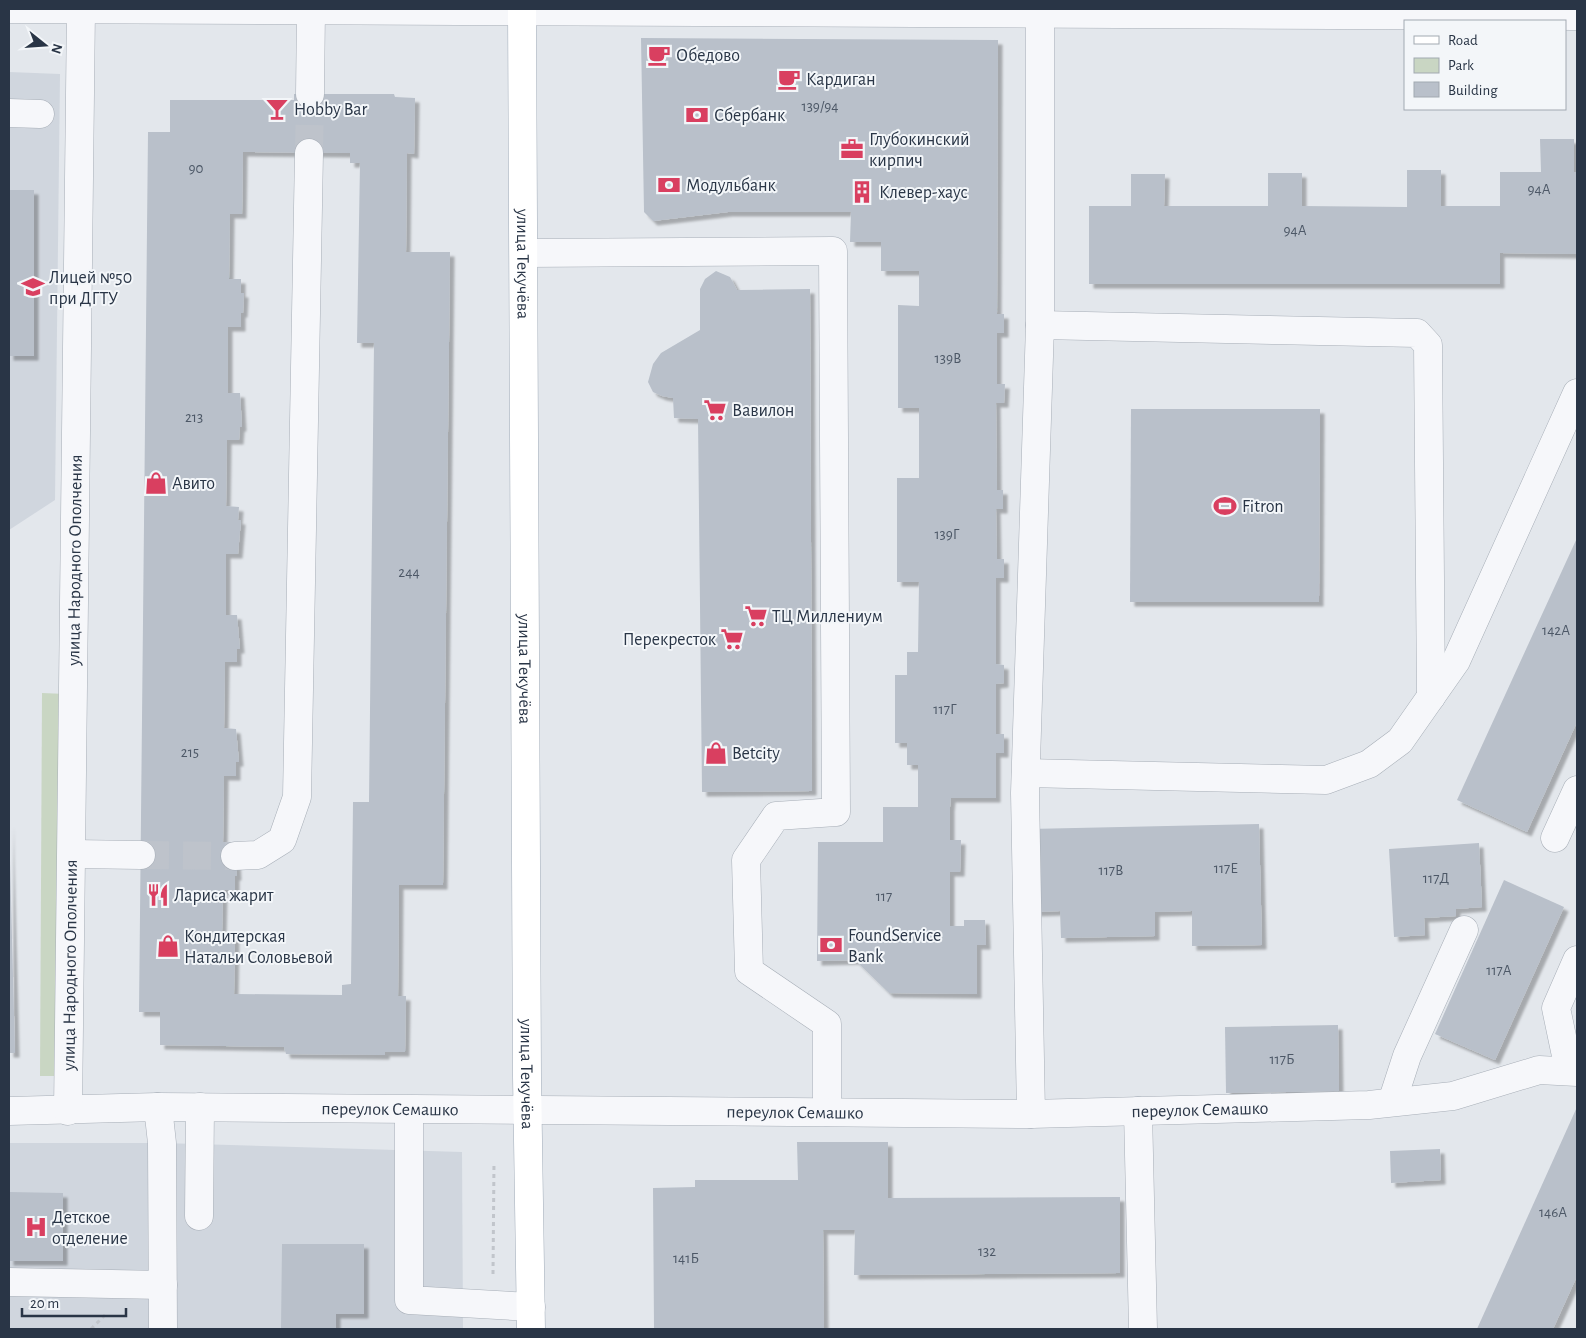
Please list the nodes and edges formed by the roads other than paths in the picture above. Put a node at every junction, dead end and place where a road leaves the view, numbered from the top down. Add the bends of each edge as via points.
1 (9, 9) edge
2 (81, 9) edge
3 (240, 9) edge
4 (311, 10) junction
5 (522, 10) edge
6 (1055, 12) edge
7 (1577, 16) edge
8 (310, 94) tunnel mouth
9 (9, 113) edge
10 (40, 114) dead end
11 (309, 153) tunnel mouth
12 (524, 253) junction
13 (1040, 325) junction
14 (1577, 393) edge
15 (1431, 697) junction
16 (1026, 773) junction
17 (1577, 790) edge
18 (1555, 838) dead end
19 (73, 854) junction
20 (141, 855) tunnel mouth
21 (235, 856) tunnel mouth
22 (1464, 930) dead end
23 (1577, 960) edge
24 (1573, 1071) edge
25 (1392, 1102) junction
26 (158, 1107) junction
27 (200, 1108) junction
28 (409, 1110) junction
29 (9, 1111) edge
30 (68, 1111) junction
31 (528, 1111) junction
32 (1138, 1111) junction
33 (828, 1112) junction
34 (1031, 1114) junction
35 (199, 1216) dead end
36 (9, 1282) edge
37 (163, 1285) junction
38 (531, 1318) edge
39 (163, 1329) edge
40 (1143, 1329) edge

1 - 2 street
2 - 3 street
2 - 19 street, улица Народного Ополчения
3 - 4 street
4 - 5 street
4 - 8 street
5 - 6 street
5 - 12 main road, улица Текучёва
6 - 7 street
6 - 13 street
9 - 10 street
11 - 21 street via 297,797 282,840 258,855
12 - 31 main road, улица Текучёва
12 - 33 street via 833,251 836,812 776,816 746,860 749,971 827,1024
13 - 15 street via 1417,334 1428,345
13 - 16 street
14 - 15 street via 1456,661
15 - 16 street via 1400,741 1368,764 1326,780
16 - 34 street
17 - 18 street
19 - 20 street
19 - 30 street, улица Народного Ополчения
22 - 25 street via 1407,1056
23 - 24 street via 1556,1008
24 - 25 street, переулок Семашко via 1538,1070 1453,1096
25 - 32 street, переулок Семашко
26 - 27 street, переулок Семашко
26 - 30 street, переулок Семашко
26 - 37 street via 162,1143
27 - 28 street, переулок Семашко
27 - 35 street
28 - 31 street, переулок Семашко
28 - 38 street via 409,1300
29 - 30 street, переулок Семашко
31 - 33 street, переулок Семашко
31 - 38 main road, улица Текучёва
32 - 34 street, переулок Семашко
32 - 40 street
33 - 34 street, переулок Семашко
36 - 37 street
37 - 39 street

